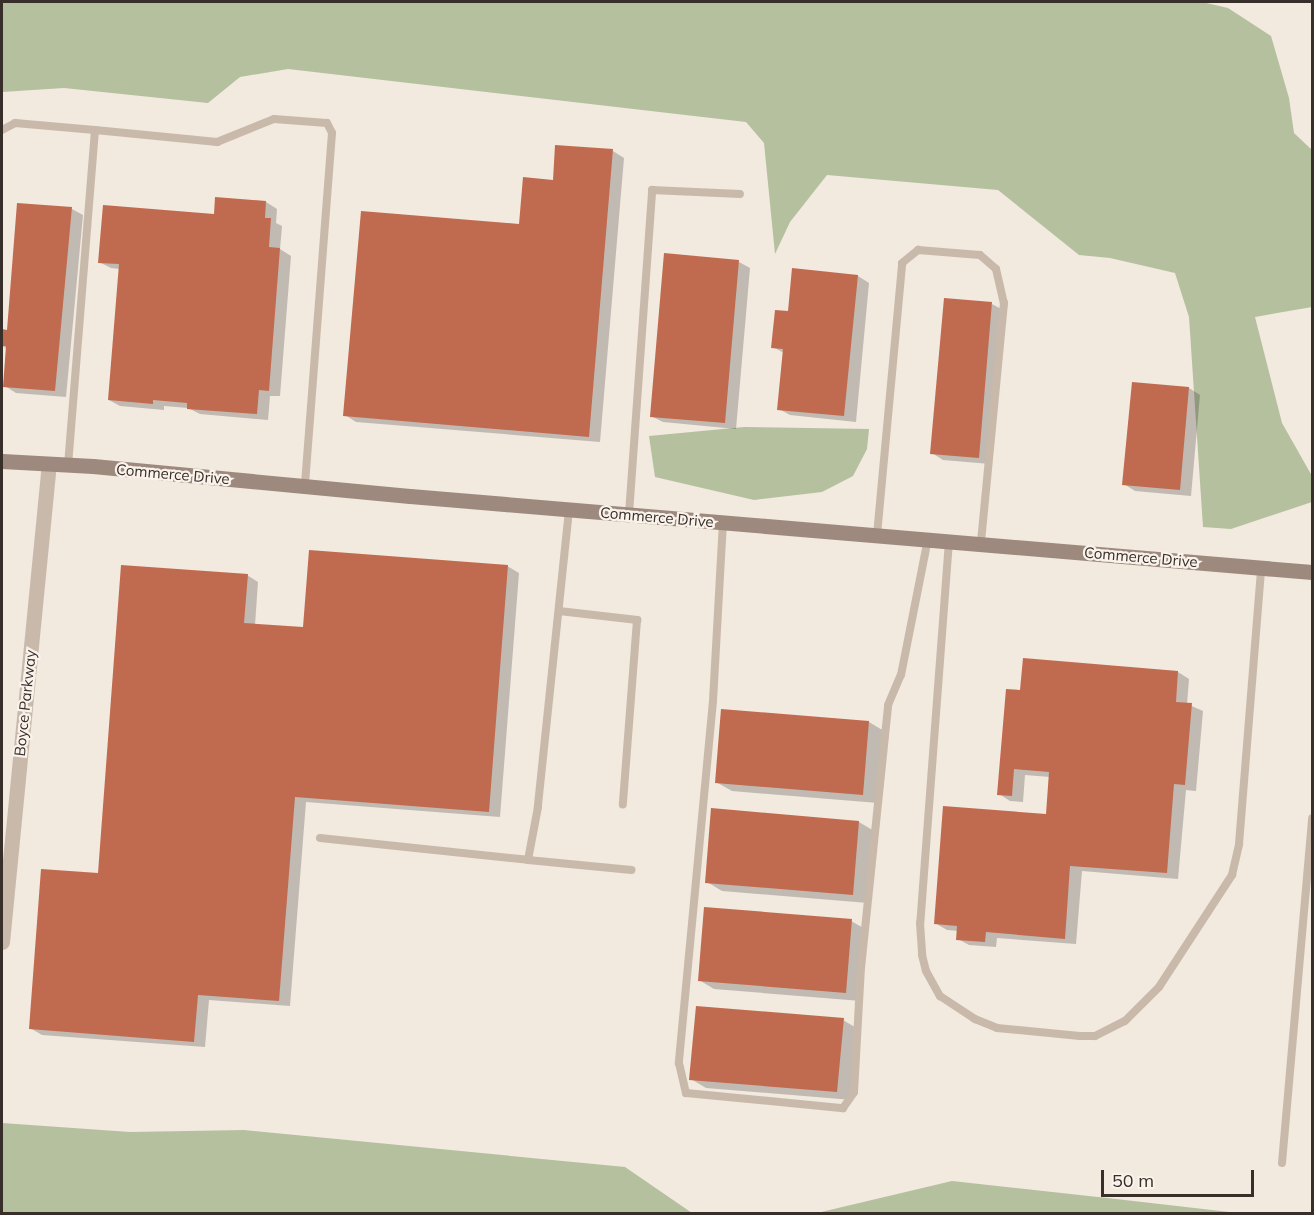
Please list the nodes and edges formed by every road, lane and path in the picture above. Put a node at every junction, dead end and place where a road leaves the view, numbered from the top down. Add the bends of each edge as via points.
1 (2, 130) edge
2 (96, 130) junction
3 (740, 194) dead end
4 (2, 461) edge
5 (49, 464) junction
6 (68, 465) junction
7 (305, 486) junction
8 (569, 510) junction
9 (629, 514) junction
10 (723, 522) junction
11 (878, 535) junction
12 (928, 539) junction
13 (949, 541) junction
14 (981, 544) junction
15 (1261, 567) junction
16 (1312, 572) edge
17 (559, 611) junction
18 (623, 804) dead end
19 (1312, 818) edge
20 (320, 838) dead end
21 (528, 860) junction
22 (632, 870) dead end
23 (2, 942) edge
24 (1282, 1163) dead end

1 - 2 lane via 15,123
2 - 6 lane
2 - 7 lane via 217,142 274,119 327,123 332,133
3 - 9 lane via 652,190
4 - 5 street, Commerce Drive
5 - 6 street, Commerce Drive
5 - 23 street, Boyce Parkway
6 - 7 street, Commerce Drive
7 - 8 street, Commerce Drive
8 - 9 street, Commerce Drive
8 - 17 lane
9 - 10 street, Commerce Drive
10 - 11 street, Commerce Drive
10 - 12 lane via 713,700 679,1063 687,1093 843,1108 854,1092 861,968 888,705 901,675
11 - 12 street, Commerce Drive
11 - 14 lane via 902,263 918,249 980,255 996,269 1004,303
12 - 13 street, Commerce Drive
13 - 14 street, Commerce Drive
13 - 15 lane via 920,923 926,972 940,996 975,1019 997,1028 1080,1036 1095,1036 1125,1021 1159,987 1232,875 1239,844
14 - 15 street, Commerce Drive
15 - 16 street, Commerce Drive
17 - 18 lane via 637,620
17 - 21 lane via 538,807
19 - 24 lane
20 - 21 lane
21 - 22 lane

